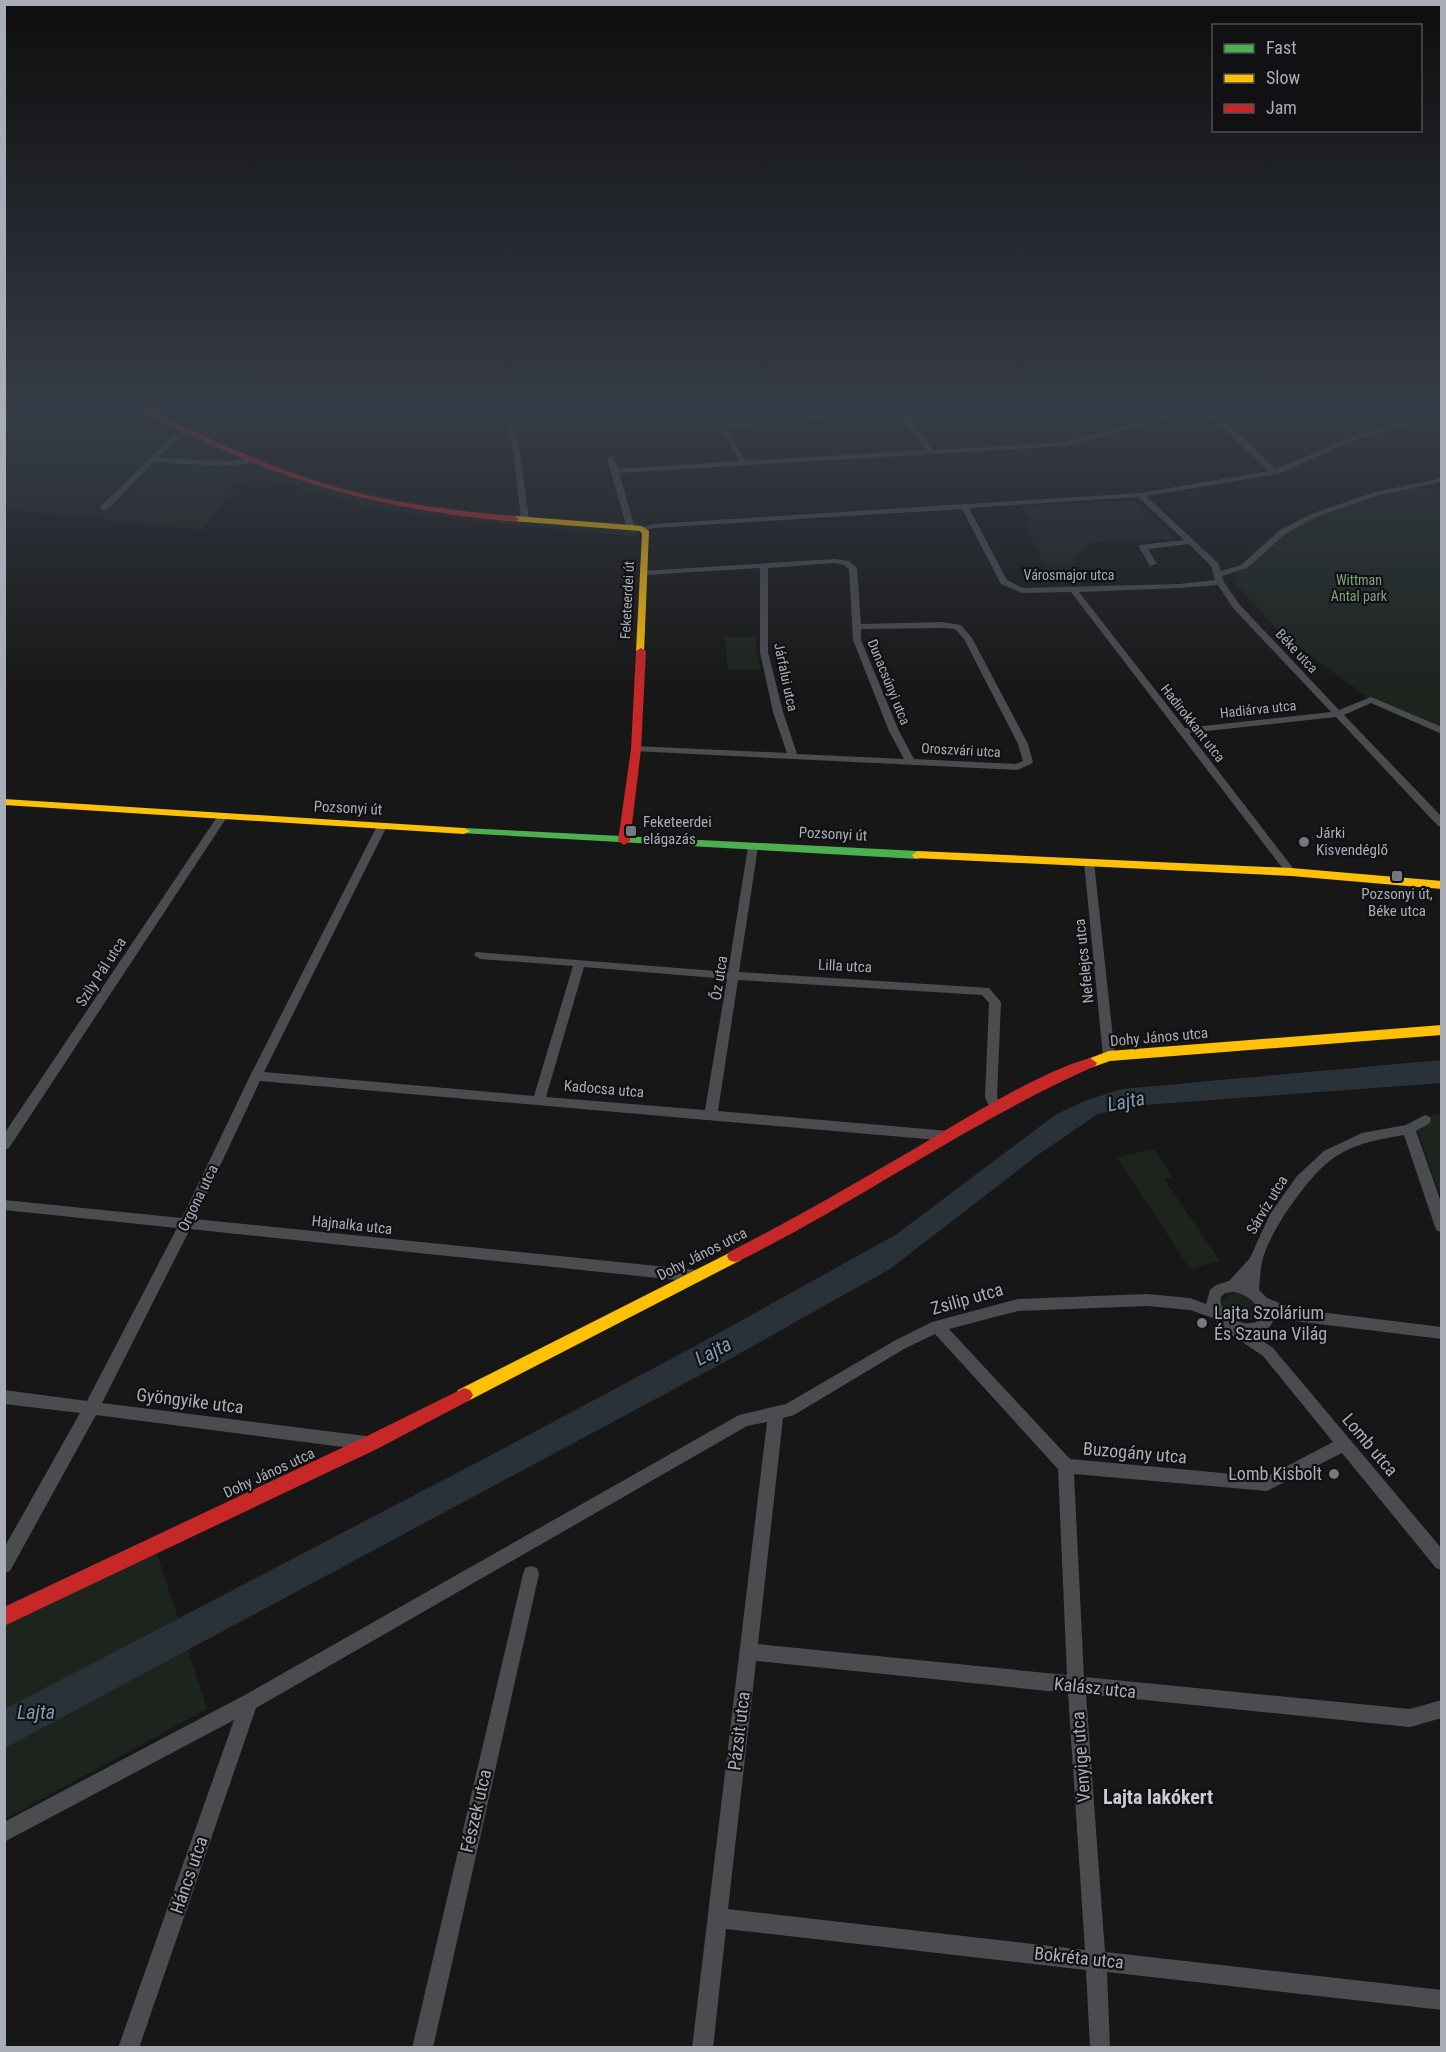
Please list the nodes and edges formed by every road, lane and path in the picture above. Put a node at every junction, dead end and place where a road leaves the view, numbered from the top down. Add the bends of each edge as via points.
1 (110, 502) edge
2 (390, 502) edge
3 (523, 502) edge
4 (627, 502) edge
5 (1041, 502) edge
6 (1147, 502) edge
7 (1355, 502) edge
8 (965, 507) junction
9 (104, 508) dead end
10 (525, 519) junction
11 (637, 528) junction
12 (1190, 542) junction
13 (1153, 564) dead end
14 (764, 566) junction
15 (645, 573) junction
16 (1219, 578) junction
17 (1074, 591) junction
18 (856, 627) junction
19 (1338, 714) junction
20 (1182, 731) junction
21 (1442, 731) edge
22 (636, 749) junction
23 (793, 756) junction
24 (910, 761) junction
25 (4, 802) edge
26 (222, 817) junction
27 (1442, 824) edge
28 (382, 826) junction
29 (624, 841) junction
30 (753, 847) junction
31 (1089, 862) junction
32 (1291, 872) junction
33 (1442, 885) edge
34 (480, 955) dead end
35 (579, 964) junction
36 (735, 976) junction
37 (1442, 1030) edge
38 (1109, 1056) junction
39 (256, 1076) junction
40 (538, 1100) junction
41 (997, 1110) junction
42 (711, 1115) junction
43 (1425, 1120) dead end
44 (1409, 1129) junction
45 (949, 1136) junction
46 (4, 1145) edge
47 (4, 1205) edge
48 (185, 1225) junction
49 (1442, 1227) edge
50 (1255, 1261) junction
51 (697, 1276) junction
52 (1233, 1286) junction
53 (1252, 1292) junction
54 (1214, 1296) junction
55 (1265, 1303) junction
56 (1190, 1304) junction
57 (1215, 1313) junction
58 (1293, 1315) junction
59 (1264, 1323) junction
60 (937, 1326) junction
61 (1231, 1327) junction
62 (1442, 1333) edge
63 (1268, 1352) junction
64 (4, 1397) edge
65 (92, 1408) junction
66 (776, 1414) junction
67 (371, 1443) junction
68 (1344, 1444) junction
69 (1066, 1466) junction
70 (1442, 1562) edge
71 (4, 1565) edge
72 (531, 1574) dead end
73 (4, 1617) edge
74 (748, 1653) junction
75 (1076, 1686) junction
76 (249, 1702) junction
77 (1442, 1709) edge
78 (6, 1835) edge
79 (716, 1918) junction
80 (1096, 1960) junction
81 (1442, 2000) edge
82 (128, 2048) edge
83 (422, 2048) edge
84 (702, 2048) edge
85 (1100, 2048) edge

1 - 9 street
2 - 10 main road via 431,510
3 - 10 street
4 - 11 street
5 - 8 street
6 - 12 street, Béke utca
7 - 16 street, Városmajor utca via 1293,525 1249,565
8 - 11 street
8 - 17 street, Városmajor utca via 1004,582 1022,591
10 - 11 main road
11 - 15 main road, Feketeerdei út via 646,533
12 - 13 street via 1143,547
12 - 16 street, Béke utca via 1215,566
14 - 15 street, Dunacsúnyi utca
14 - 18 street, Dunacsúnyi utca via 846,563 853,568
14 - 23 street, Járfalui utca via 764,652
15 - 22 main road, Feketeerdei út
16 - 17 street, Városmajor utca
16 - 19 street, Béke utca via 1236,606
17 - 20 street, Hadirokkant utca
18 - 24 street, Dunacsúnyi utca via 869,673
18 - 24 street, Oroszvári utca via 958,627 968,638 1023,744 1028,762 1017,767
19 - 20 street, Hadiárva utca
19 - 21 street, Hadiárva utca via 1371,700
19 - 27 street, Béke utca
20 - 32 street, Hadirokkant utca
22 - 23 street, Oroszvári utca
22 - 29 main road, Feketeerdei út
23 - 24 street, Oroszvári utca
25 - 26 main road, Pozsonyi út
26 - 28 main road, Pozsonyi út
26 - 46 street, Szily Pál utca
28 - 29 main road, Pozsonyi út
28 - 39 street, Orgona utca
29 - 30 main road, Pozsonyi út
30 - 31 main road, Pozsonyi út
30 - 36 street, Őz utca
31 - 32 main road, Pozsonyi út
31 - 38 street, Nefelejcs utca
32 - 33 main road, Pozsonyi út
34 - 35 street, Lilla utca
35 - 36 street, Lilla utca
35 - 40 street
36 - 41 street, Lilla utca via 985,991 995,1002 991,1097
36 - 42 street, Őz utca
37 - 38 main road, Dohy János utca
38 - 41 main road, Dohy János utca via 1054,1078
39 - 40 street, Kadocsa utca
39 - 48 street, Orgona utca
40 - 42 street, Kadocsa utca
41 - 45 main road, Dohy János utca
42 - 45 street, Kadocsa utca
43 - 44 street, Sárvíz utca
44 - 49 street
44 - 50 street, Sárvíz utca via 1367,1136 1329,1154 1302,1180 1275,1218
45 - 51 main road, Dohy János utca via 822,1211
47 - 48 street, Hajnalka utca
48 - 51 street, Hajnalka utca
48 - 65 street, Orgona utca
50 - 52 street
50 - 53 street
51 - 67 main road, Dohy János utca
52 - 53 street
52 - 54 street
53 - 55 street
54 - 56 street
54 - 57 street
55 - 58 street
55 - 59 street via 1268,1311
56 - 57 street
56 - 60 street, Zsilip utca via 1147,1300 1018,1305
57 - 61 street
58 - 59 street
58 - 62 street
59 - 61 street via 1252,1330
59 - 63 street
60 - 66 street, Zsilip utca
60 - 69 street, Buzogány utca
61 - 63 street
63 - 68 street, Lomb utca
64 - 65 street, Gyöngyike utca
65 - 67 street, Gyöngyike utca
65 - 71 street, Orgona utca
66 - 74 street, Pázsit utca
66 - 76 street, Zsilip utca via 744,1420
67 - 73 main road, Dohy János utca
68 - 69 street, Buzogány utca via 1267,1484
68 - 70 street, Lomb utca
69 - 75 street, Venyige utca
72 - 83 street, Fészek utca
74 - 75 street, Kalász utca
74 - 79 street, Pázsit utca
75 - 77 street, Kalász utca via 1410,1718
75 - 80 street, Venyige utca
76 - 78 street, Zsilip utca
76 - 82 street, Háncs utca
79 - 80 street, Bokréta utca
79 - 84 street, Pázsit utca
80 - 81 street, Bokréta utca
80 - 85 street, Venyige utca

